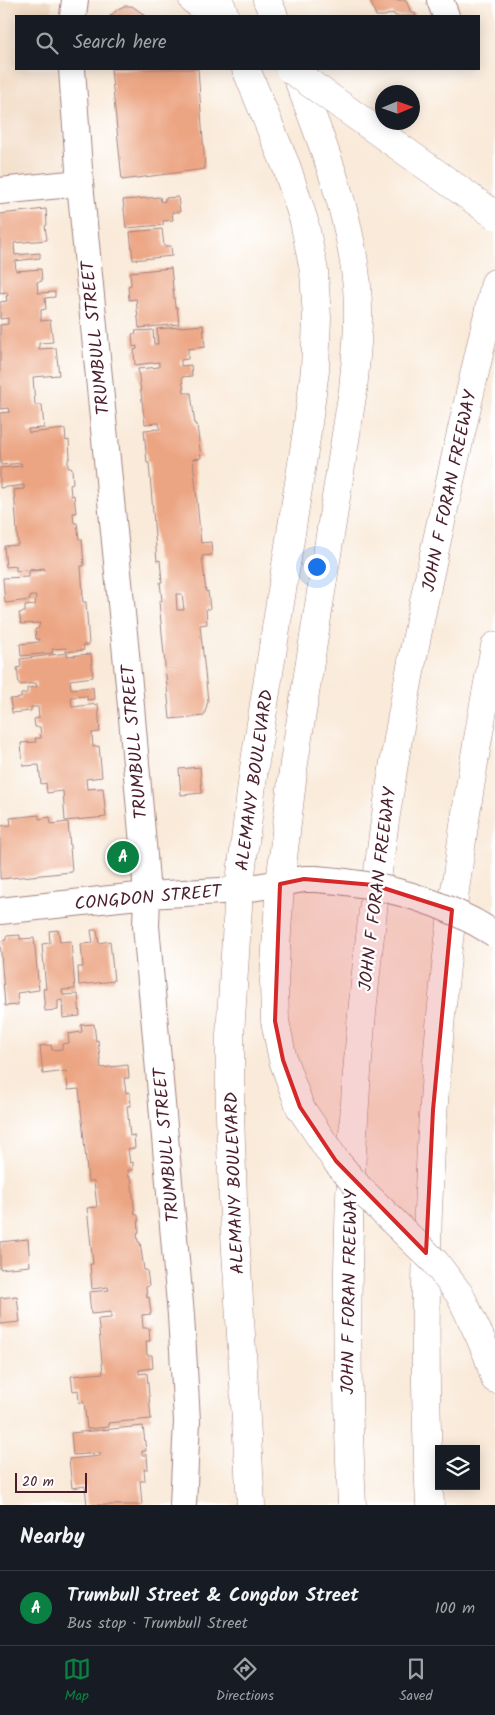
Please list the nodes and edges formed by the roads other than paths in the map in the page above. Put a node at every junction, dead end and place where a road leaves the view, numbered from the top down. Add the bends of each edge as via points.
1 (75, 0) edge
2 (193, 0) edge
3 (218, 0) edge
4 (267, 0) edge
5 (440, 0) edge
6 (73, 15) edge
7 (215, 15) edge
8 (225, 15) edge
9 (274, 15) edge
10 (446, 15) edge
11 (72, 70) edge
12 (246, 70) edge
13 (292, 70) edge
14 (293, 70) edge
15 (80, 183) junction
16 (0, 191) edge
17 (495, 215) edge
18 (495, 283) edge
19 (495, 646) edge
20 (280, 884) junction
21 (239, 890) junction
22 (147, 896) junction
23 (0, 911) edge
24 (495, 934) edge
25 (425, 1320) junction
26 (495, 1379) edge
27 (441, 1445) edge
28 (446, 1490) edge
29 (183, 1505) edge
30 (252, 1505) edge
31 (352, 1505) edge
32 (430, 1505) edge
33 (448, 1505) edge

1 - 6 street
2 - 7 main road
3 - 8 main road
4 - 9 main road
5 - 10 street
11 - 15 street, TRUMBULL STREET
12 - 21 main road, ALEMANY BOULEVARD via 287,168 304,221 314,271 317,318 315,370 254,768
13 - 20 main road via 326,150 342,201 352,245 358,338 353,390 294,763
14 - 17 main road, bridge
15 - 16 street
15 - 22 street, TRUMBULL STREET
18 - 31 main road, JOHN F FORAN FREEWAY via 413,655 387,810 366,967 347,1281
19 - 25 main road via 468,793 444,978 430,1162
20 - 21 street, CONGDON STREET
20 - 24 street, CONGDON STREET, bridge via 316,879 374,885 413,895
20 - 26 main road, bridge via 274,981 276,1021 283,1060 300,1108 359,1188 435,1262 460,1295
21 - 22 street, CONGDON STREET
21 - 30 main road, ALEMANY BOULEVARD via 230,1035 230,1116
22 - 23 street, CONGDON STREET
22 - 29 street, TRUMBULL STREET via 146,926 181,1314 187,1421
25 - 27 main road
25 - 32 main road
28 - 33 main road

